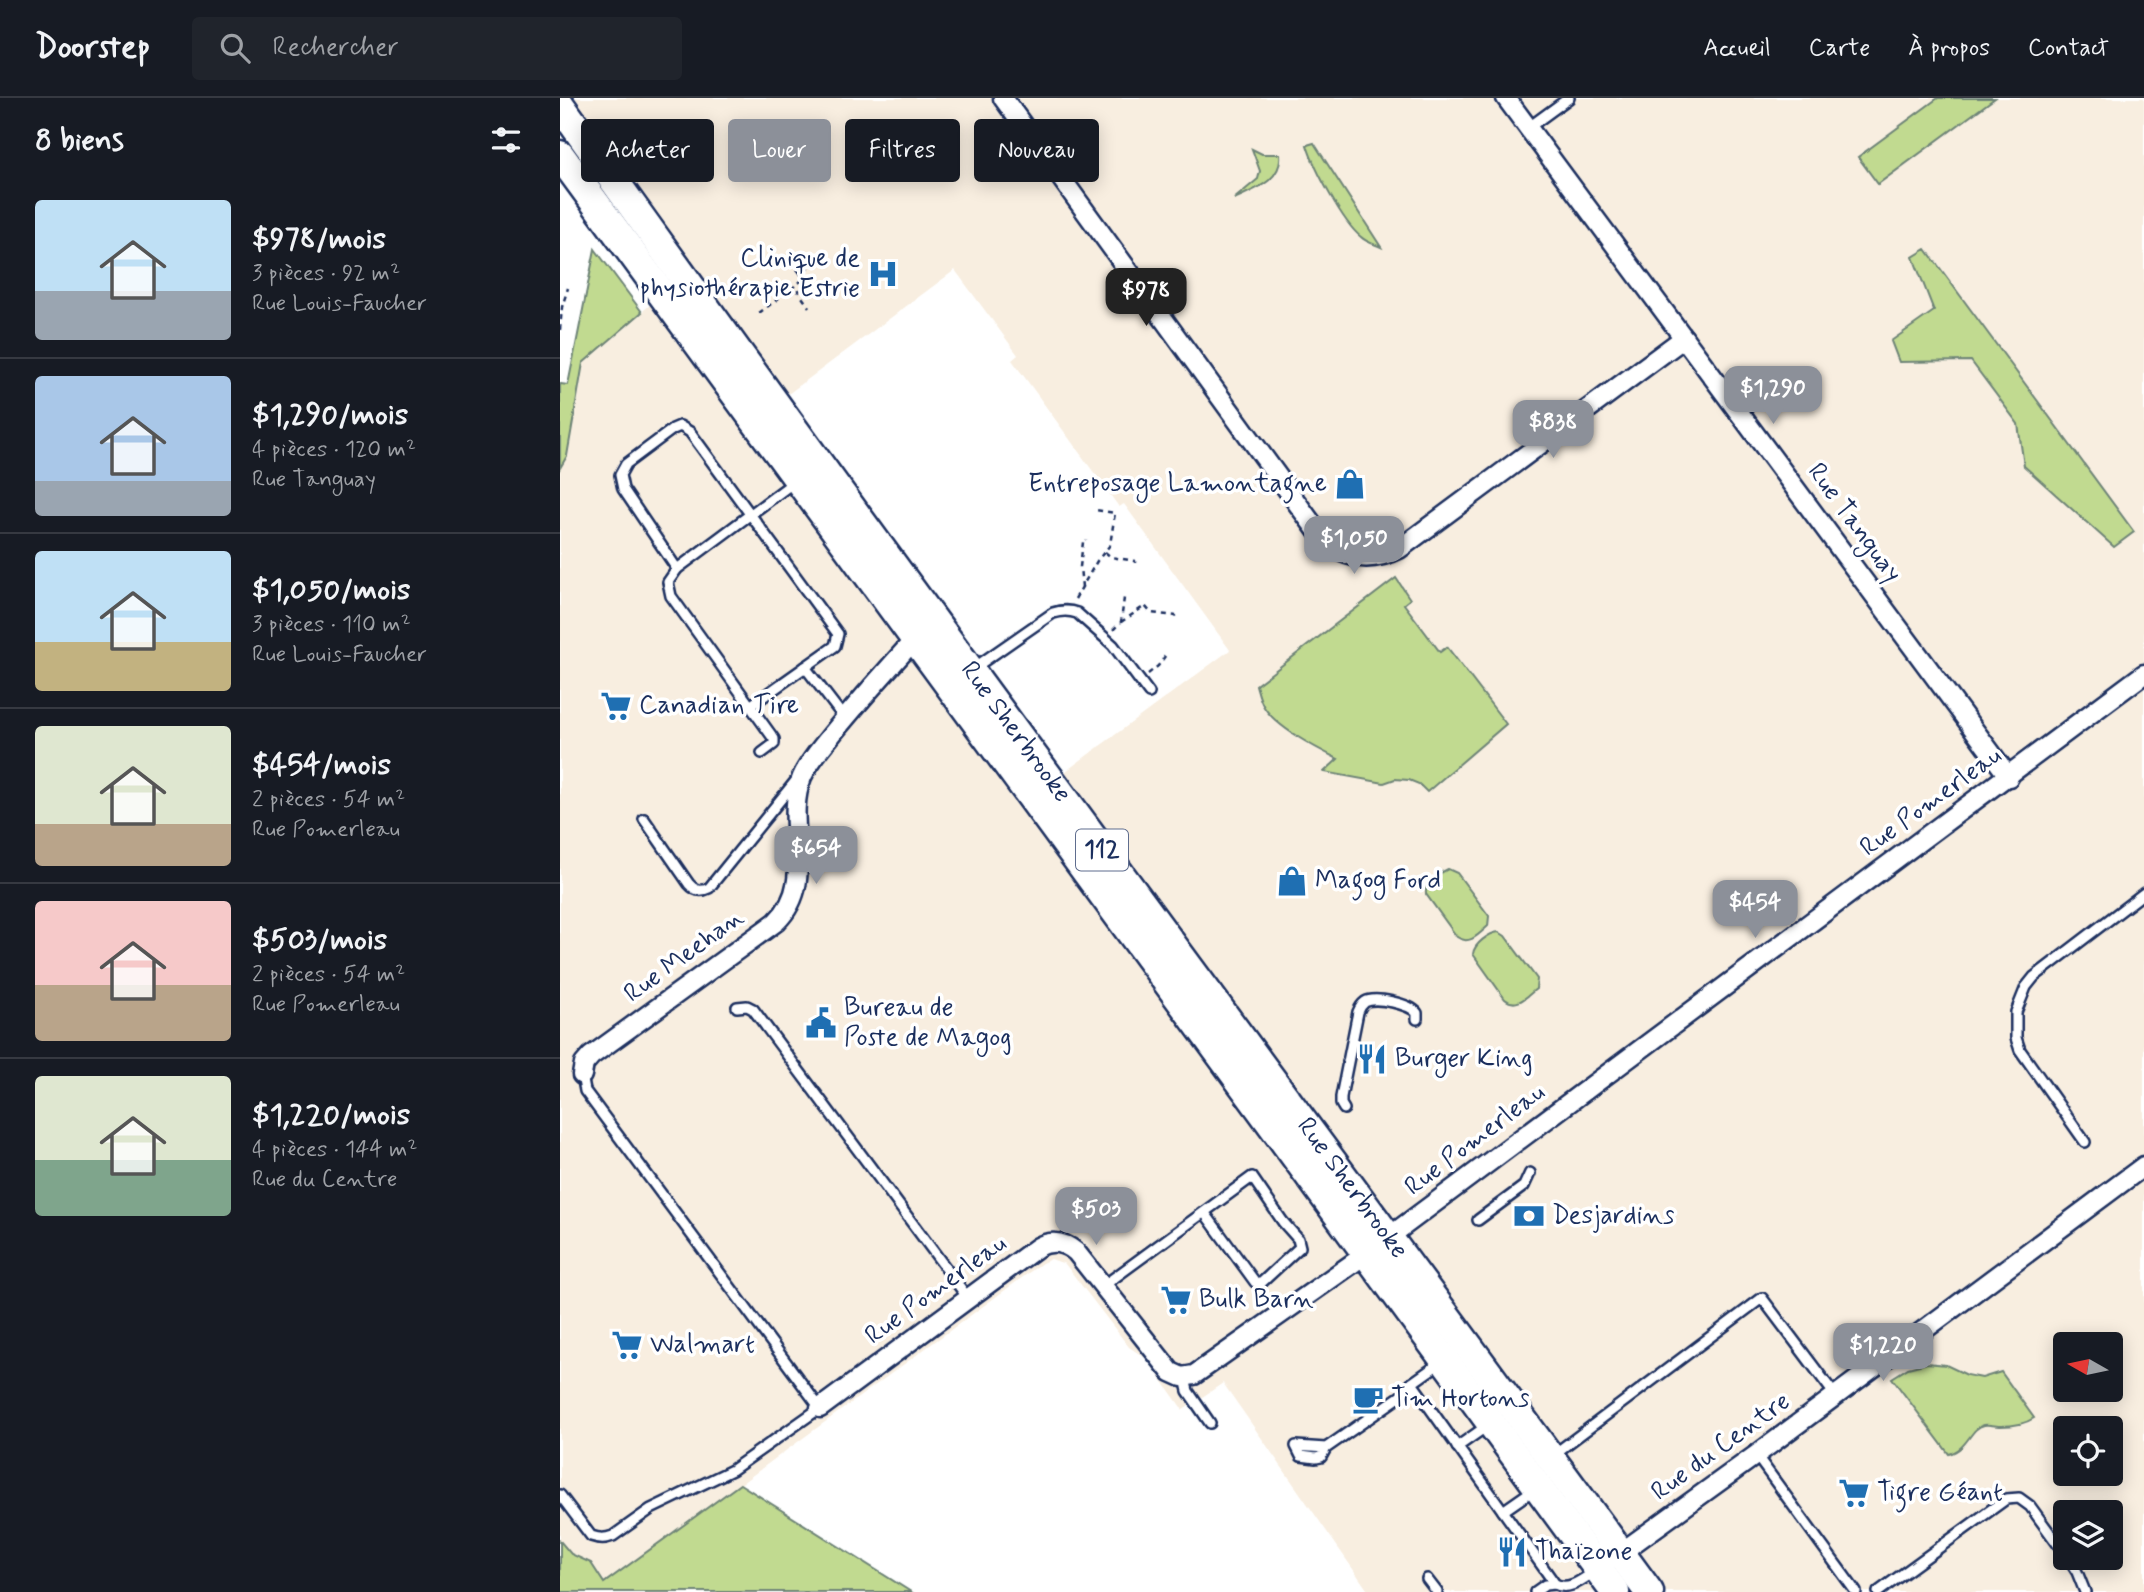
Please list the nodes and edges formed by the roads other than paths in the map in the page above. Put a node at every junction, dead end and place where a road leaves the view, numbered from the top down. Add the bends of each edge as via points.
1 (1003, 98) edge
2 (1506, 98) edge
3 (1569, 98) edge
4 (560, 105) edge
5 (1528, 128) junction
6 (560, 155) edge
7 (1684, 338) junction
8 (797, 480) junction
9 (751, 515) junction
10 (677, 569) junction
11 (925, 632) junction
12 (805, 667) junction
13 (970, 671) junction
14 (2144, 674) edge
15 (1149, 693) dead end
16 (750, 706) junction
17 (845, 719) junction
18 (762, 753) dead end
19 (807, 766) junction
20 (2009, 777) junction
21 (644, 819) dead end
22 (2144, 893) edge
23 (737, 1007) dead end
24 (1417, 1020) dead end
25 (582, 1075) joint
26 (1344, 1109) dead end
27 (2085, 1142) dead end
28 (2144, 1166) edge
29 (1530, 1173) dead end
30 (1204, 1212) junction
31 (1478, 1220) dead end
32 (1377, 1245) junction
33 (1103, 1286) junction
34 (968, 1298) junction
35 (1444, 1360) junction
36 (1185, 1378) junction
37 (1412, 1384) junction
38 (1835, 1395) junction
39 (820, 1408) junction
40 (1210, 1423) dead end
41 (1491, 1423) junction
42 (1296, 1447) dead end
43 (1458, 1447) junction
44 (1756, 1455) junction
45 (1550, 1457) junction
46 (1537, 1486) junction
47 (560, 1495) edge
48 (1503, 1511) junction
49 (2053, 1538) edge
50 (1609, 1561) junction
51 (2076, 1570) edge
52 (1427, 1579) dead end
53 (1555, 1584) junction
54 (1437, 1592) edge
55 (1535, 1592) edge
56 (1615, 1592) edge
57 (1649, 1592) edge
58 (1856, 1592) edge
59 (1878, 1592) edge
60 (2085, 1592) edge

1 - 7 street via 1321,536 1346,554 1378,557 1399,549
2 - 5 street, Rue Tanguay
3 - 5 lane
4 - 11 main road, Rue Sherbrooke / 112
5 - 7 street, Rue Tanguay
6 - 8 main road, Rue Sherbrooke / 112
7 - 20 street, Rue Tanguay
8 - 9 lane
8 - 11 main road, Rue Sherbrooke / 112
9 - 10 lane
9 - 10 lane via 690,432 684,427 673,429 621,471 621,485
9 - 12 lane via 838,634 835,646
10 - 16 lane via 668,582 671,596
11 - 13 main road, Rue Sherbrooke / 112
11 - 17 street, Rue Meehan
11 - 32 main road, Rue Sherbrooke / 112
12 - 16 lane
12 - 17 lane
13 - 15 lane via 1053,613 1068,610 1106,638
13 - 32 main road, Rue Sherbrooke / 112
14 - 20 street, Rue Pomerleau
16 - 18 lane via 775,741
17 - 19 street, Rue Meehan
19 - 21 lane via 704,890 693,888
19 - 25 street, Rue Meehan via 797,795 797,884 788,909 591,1056
20 - 32 street, Rue Pomerleau
22 - 27 lane via 2034,977 2020,999 2015,1024 2020,1050
23 - 34 lane via 753,1009
24 - 26 lane via 1409,1006 1374,1000 1363,1004 1341,1097
25 - 39 lane via 585,1091
28 - 38 street, Rue du Centre
29 - 31 lane via 1524,1186
30 - 30 lane via 1252,1177 1300,1241 1297,1250 1263,1283 1255,1282
30 - 33 lane
32 - 35 main road, Rue Sherbrooke / 112
32 - 36 street, Rue Pomerleau
32 - 45 main road, Rue Sherbrooke / 112
33 - 34 street, Rue Pomerleau via 1074,1250 1049,1243
33 - 36 street, Rue Pomerleau via 1171,1372
34 - 39 street, Rue Pomerleau
35 - 37 lane
35 - 41 main road, Rue Sherbrooke / 112
36 - 40 lane via 1188,1391
37 - 42 lane via 1326,1448
37 - 43 lane
38 - 44 street, Rue du Centre
38 - 45 lane via 1762,1298
39 - 47 lane via 733,1470 651,1509 606,1539 591,1535
41 - 43 lane
41 - 46 main road, Rue Sherbrooke / 112
43 - 48 lane
44 - 50 street, Rue du Centre
44 - 58 lane
45 - 50 main road, Rue Sherbrooke / 112
46 - 48 lane
46 - 50 main road, Rue Sherbrooke / 112
48 - 53 lane
49 - 59 lane via 2030,1506 2019,1498 2006,1499
50 - 53 lane via 1569,1587
50 - 56 main road, Rue Sherbrooke / 112
50 - 57 main road, Rue Sherbrooke / 112
51 - 60 lane
52 - 54 lane
53 - 55 lane

